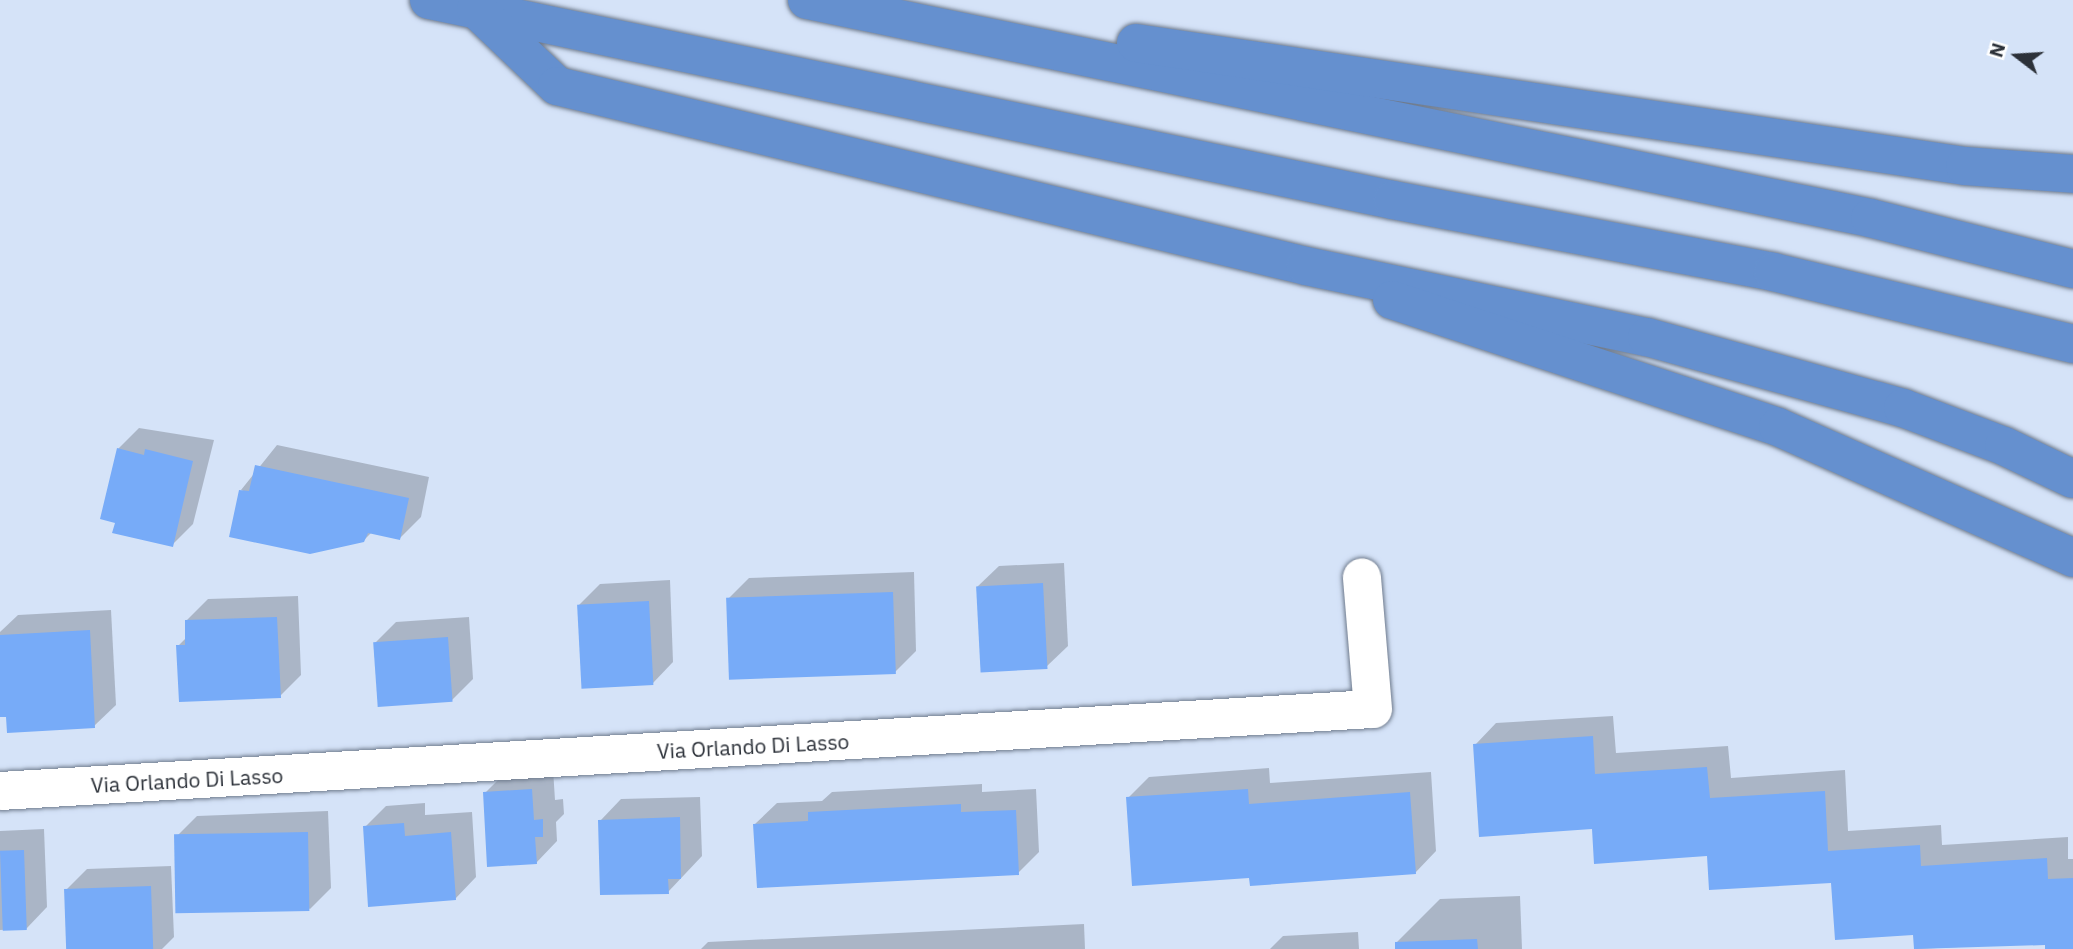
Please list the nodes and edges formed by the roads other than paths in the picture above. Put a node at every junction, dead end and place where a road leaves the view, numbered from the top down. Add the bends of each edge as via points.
1 (429, 0) edge
2 (807, 0) edge
3 (839, 0) edge
4 (476, 9) junction
5 (2073, 174) edge
6 (1306, 266) junction
7 (2073, 269) edge
8 (2073, 344) edge
9 (2073, 479) edge
10 (2073, 558) edge
11 (1362, 578) dead end
12 (0, 791) edge

1 - 4 highway
2 - 7 highway via 1870,218
3 - 5 highway via 1965,166
4 - 6 highway via 557,86
4 - 8 highway via 1393,200 1760,269
6 - 9 highway via 1647,337 1903,408 2004,446
6 - 10 highway via 1436,318 1778,427
11 - 12 street, Via Orlando Di Lasso via 1373,709

